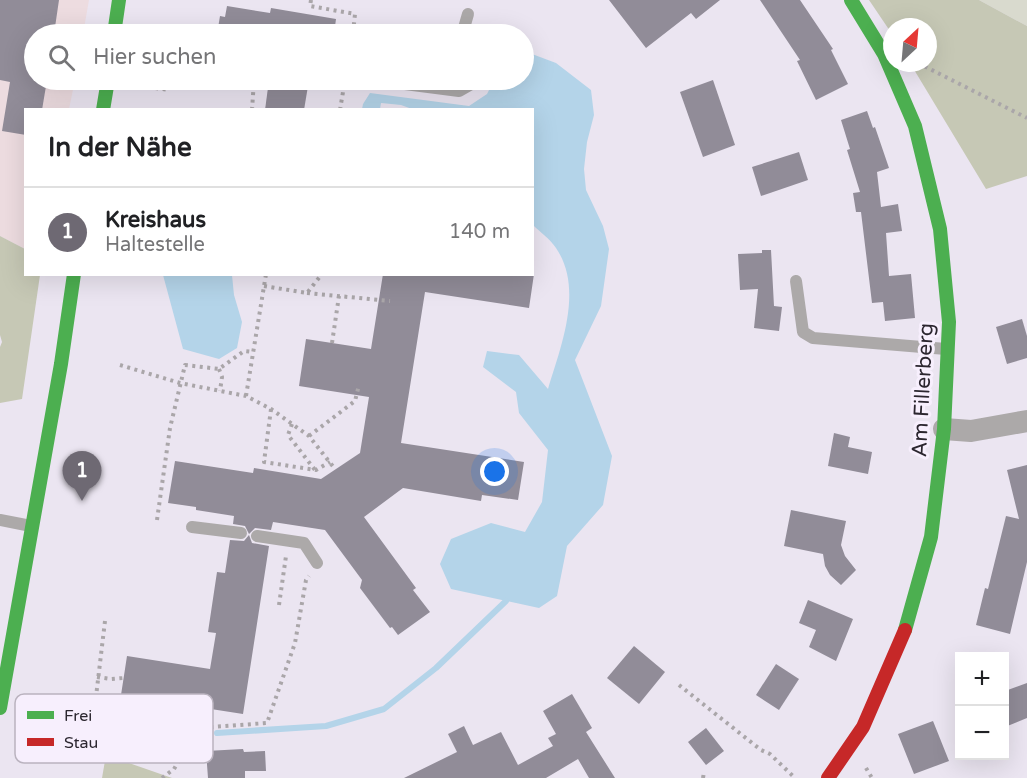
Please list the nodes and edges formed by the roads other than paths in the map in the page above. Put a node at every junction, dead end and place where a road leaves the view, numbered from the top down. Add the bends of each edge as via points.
1 (119, 0) edge
2 (851, 0) edge
3 (468, 14) dead end
4 (115, 24) edge
5 (465, 24) edge
6 (107, 90) edge
7 (104, 108) edge
8 (74, 276) edge
9 (796, 281) dead end
10 (949, 350) junction
11 (1027, 421) edge
12 (944, 429) junction
13 (0, 520) edge
14 (32, 526) junction
15 (192, 527) dead end
16 (241, 533) dead end
17 (257, 536) dead end
18 (317, 563) road end
19 (0, 708) edge
20 (828, 778) edge

1 - 4 street
2 - 10 street, Am Fillerberg via 884,54 915,126 940,229
3 - 5 lane
6 - 7 street
8 - 14 street
9 - 10 lane via 803,332 813,338
10 - 12 street, Am Fillerberg
11 - 12 street via 971,431
12 - 20 street, Am Fillerberg via 931,537 903,637 863,727
13 - 14 lane
14 - 19 street
15 - 16 lane
17 - 18 lane via 304,543

